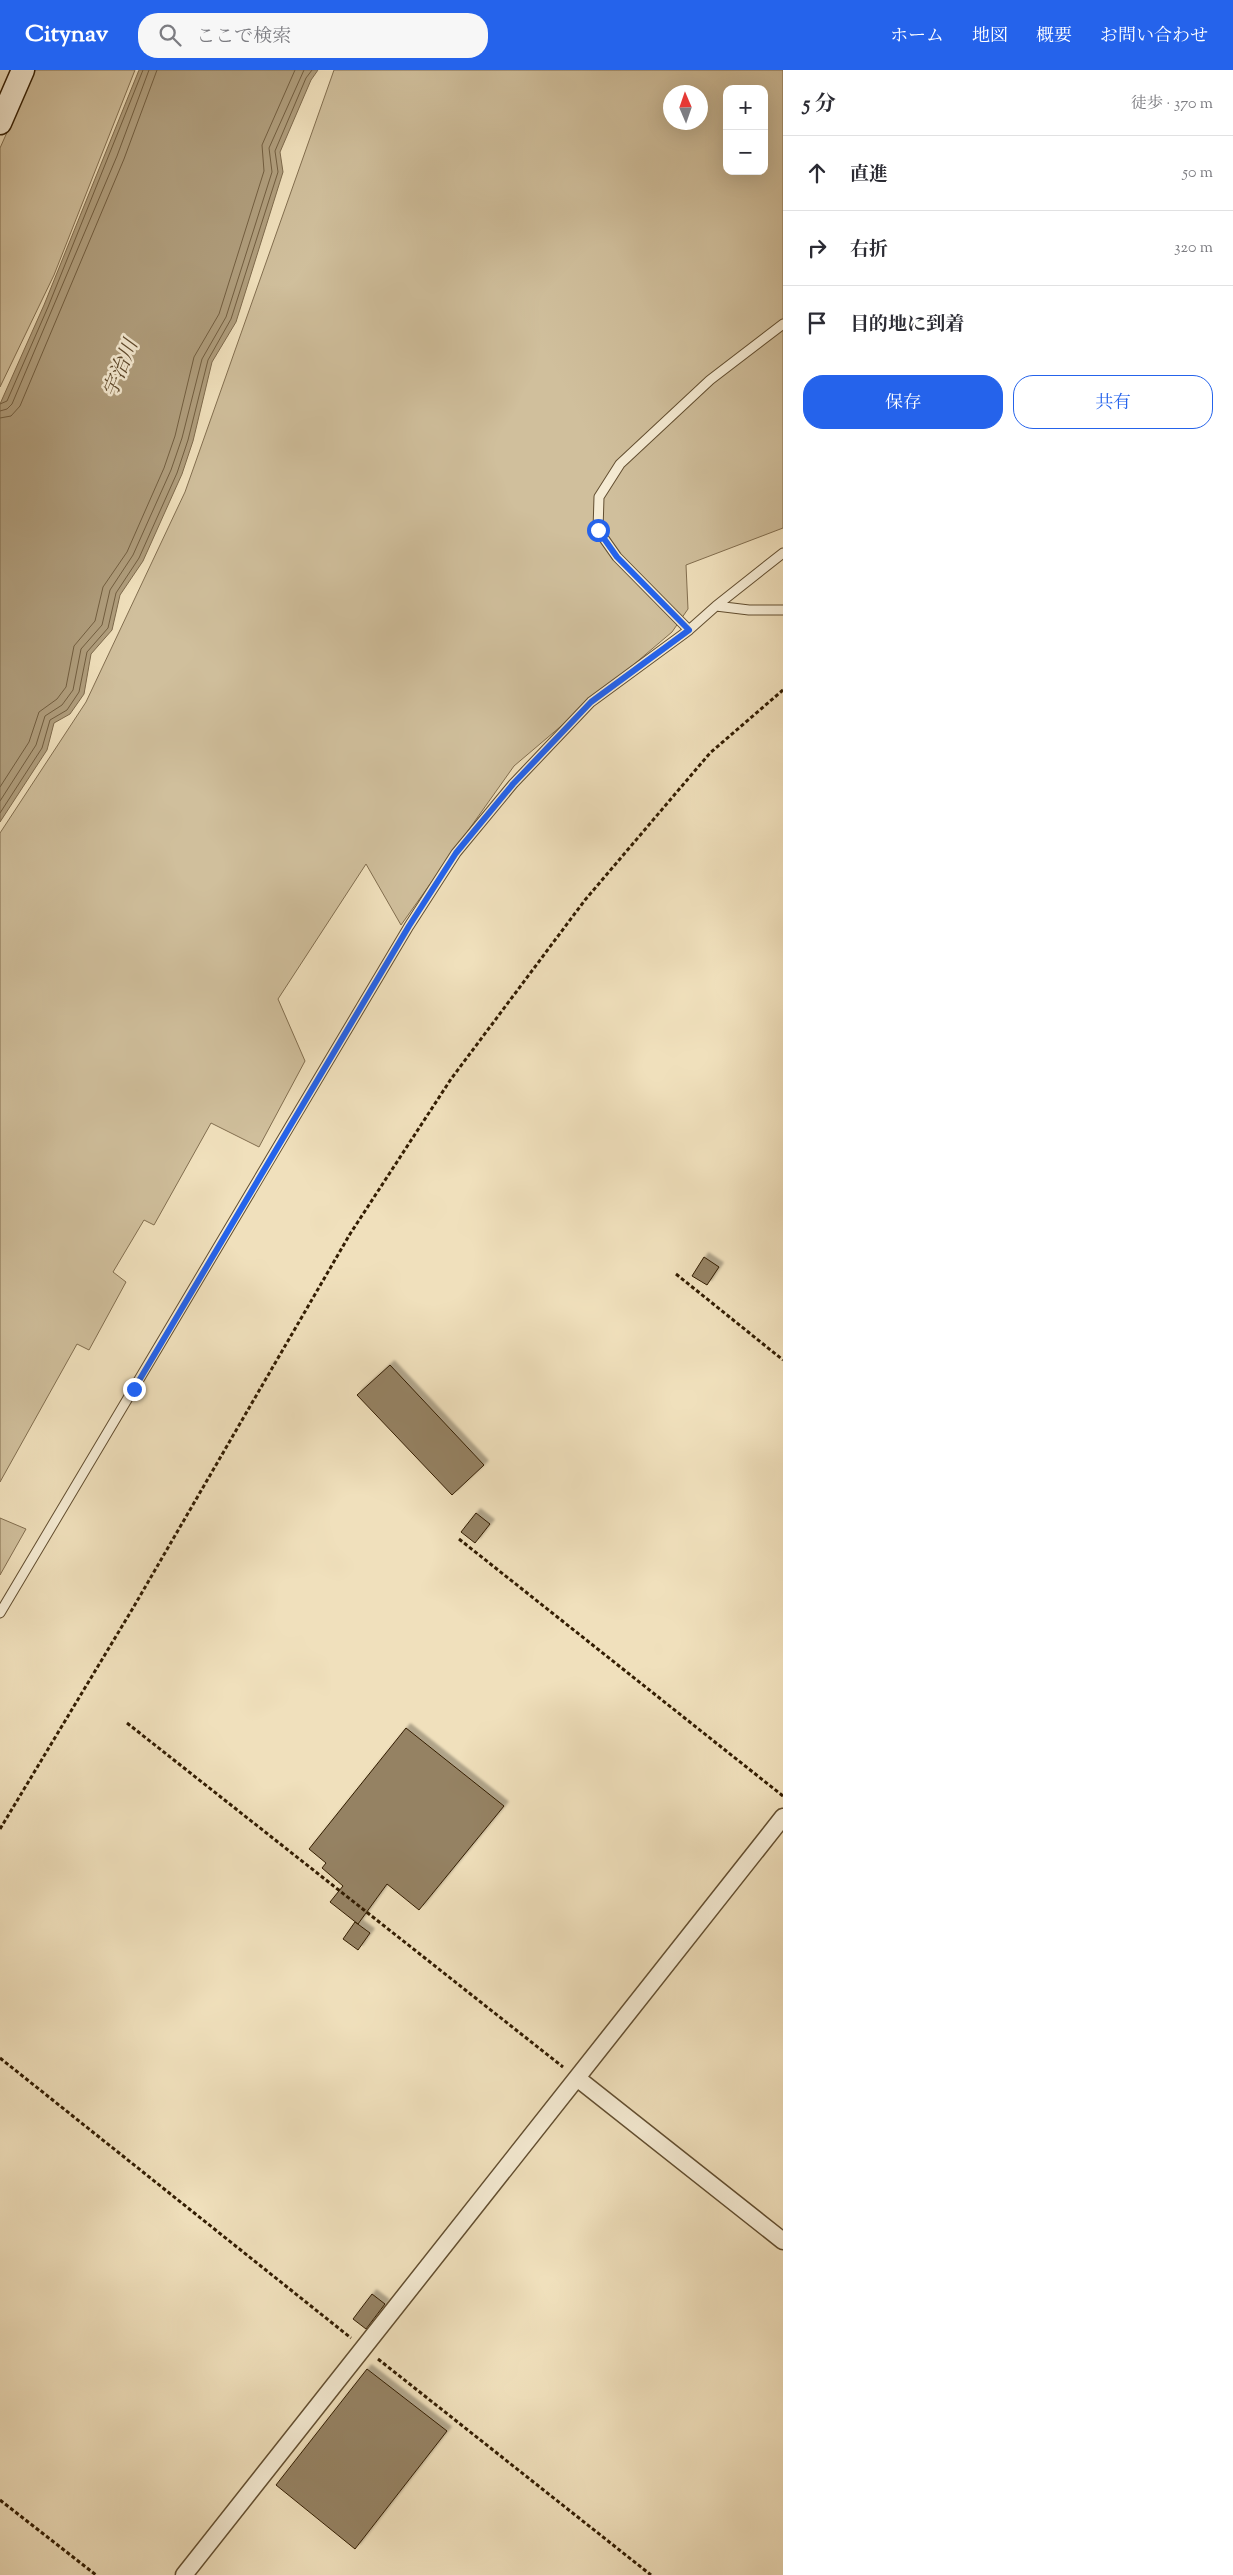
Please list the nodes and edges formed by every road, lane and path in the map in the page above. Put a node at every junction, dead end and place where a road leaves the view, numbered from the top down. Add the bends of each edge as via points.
1 (23, 70) edge
2 (0, 123) edge
3 (783, 324) edge
4 (783, 553) edge
5 (716, 606) junction
6 (783, 610) edge
7 (689, 630) junction
8 (783, 690) edge
9 (676, 1274) dead end
10 (783, 1360) edge
11 (458, 1539) dead end
12 (0, 1613) edge
13 (127, 1723) dead end
14 (783, 1796) edge
15 (783, 1817) edge
16 (0, 1829) edge
17 (0, 2058) edge
18 (577, 2078) junction
19 (783, 2241) edge
20 (364, 2348) junction
21 (0, 2500) edge
22 (96, 2575) edge
23 (184, 2575) edge
24 (651, 2575) edge

1 - 2 main road
3 - 7 lane via 710,380 620,464 599,497 598,530 617,557
4 - 5 lane
5 - 6 lane
5 - 7 lane
7 - 12 lane via 591,702 513,784 456,853 409,926
8 - 16 path via 710,753 585,900 451,1079 350,1234
9 - 10 path
11 - 14 path
13 - 18 path
15 - 18 street
17 - 20 path
18 - 19 street
18 - 20 street
20 - 23 street
20 - 24 path
21 - 22 path

